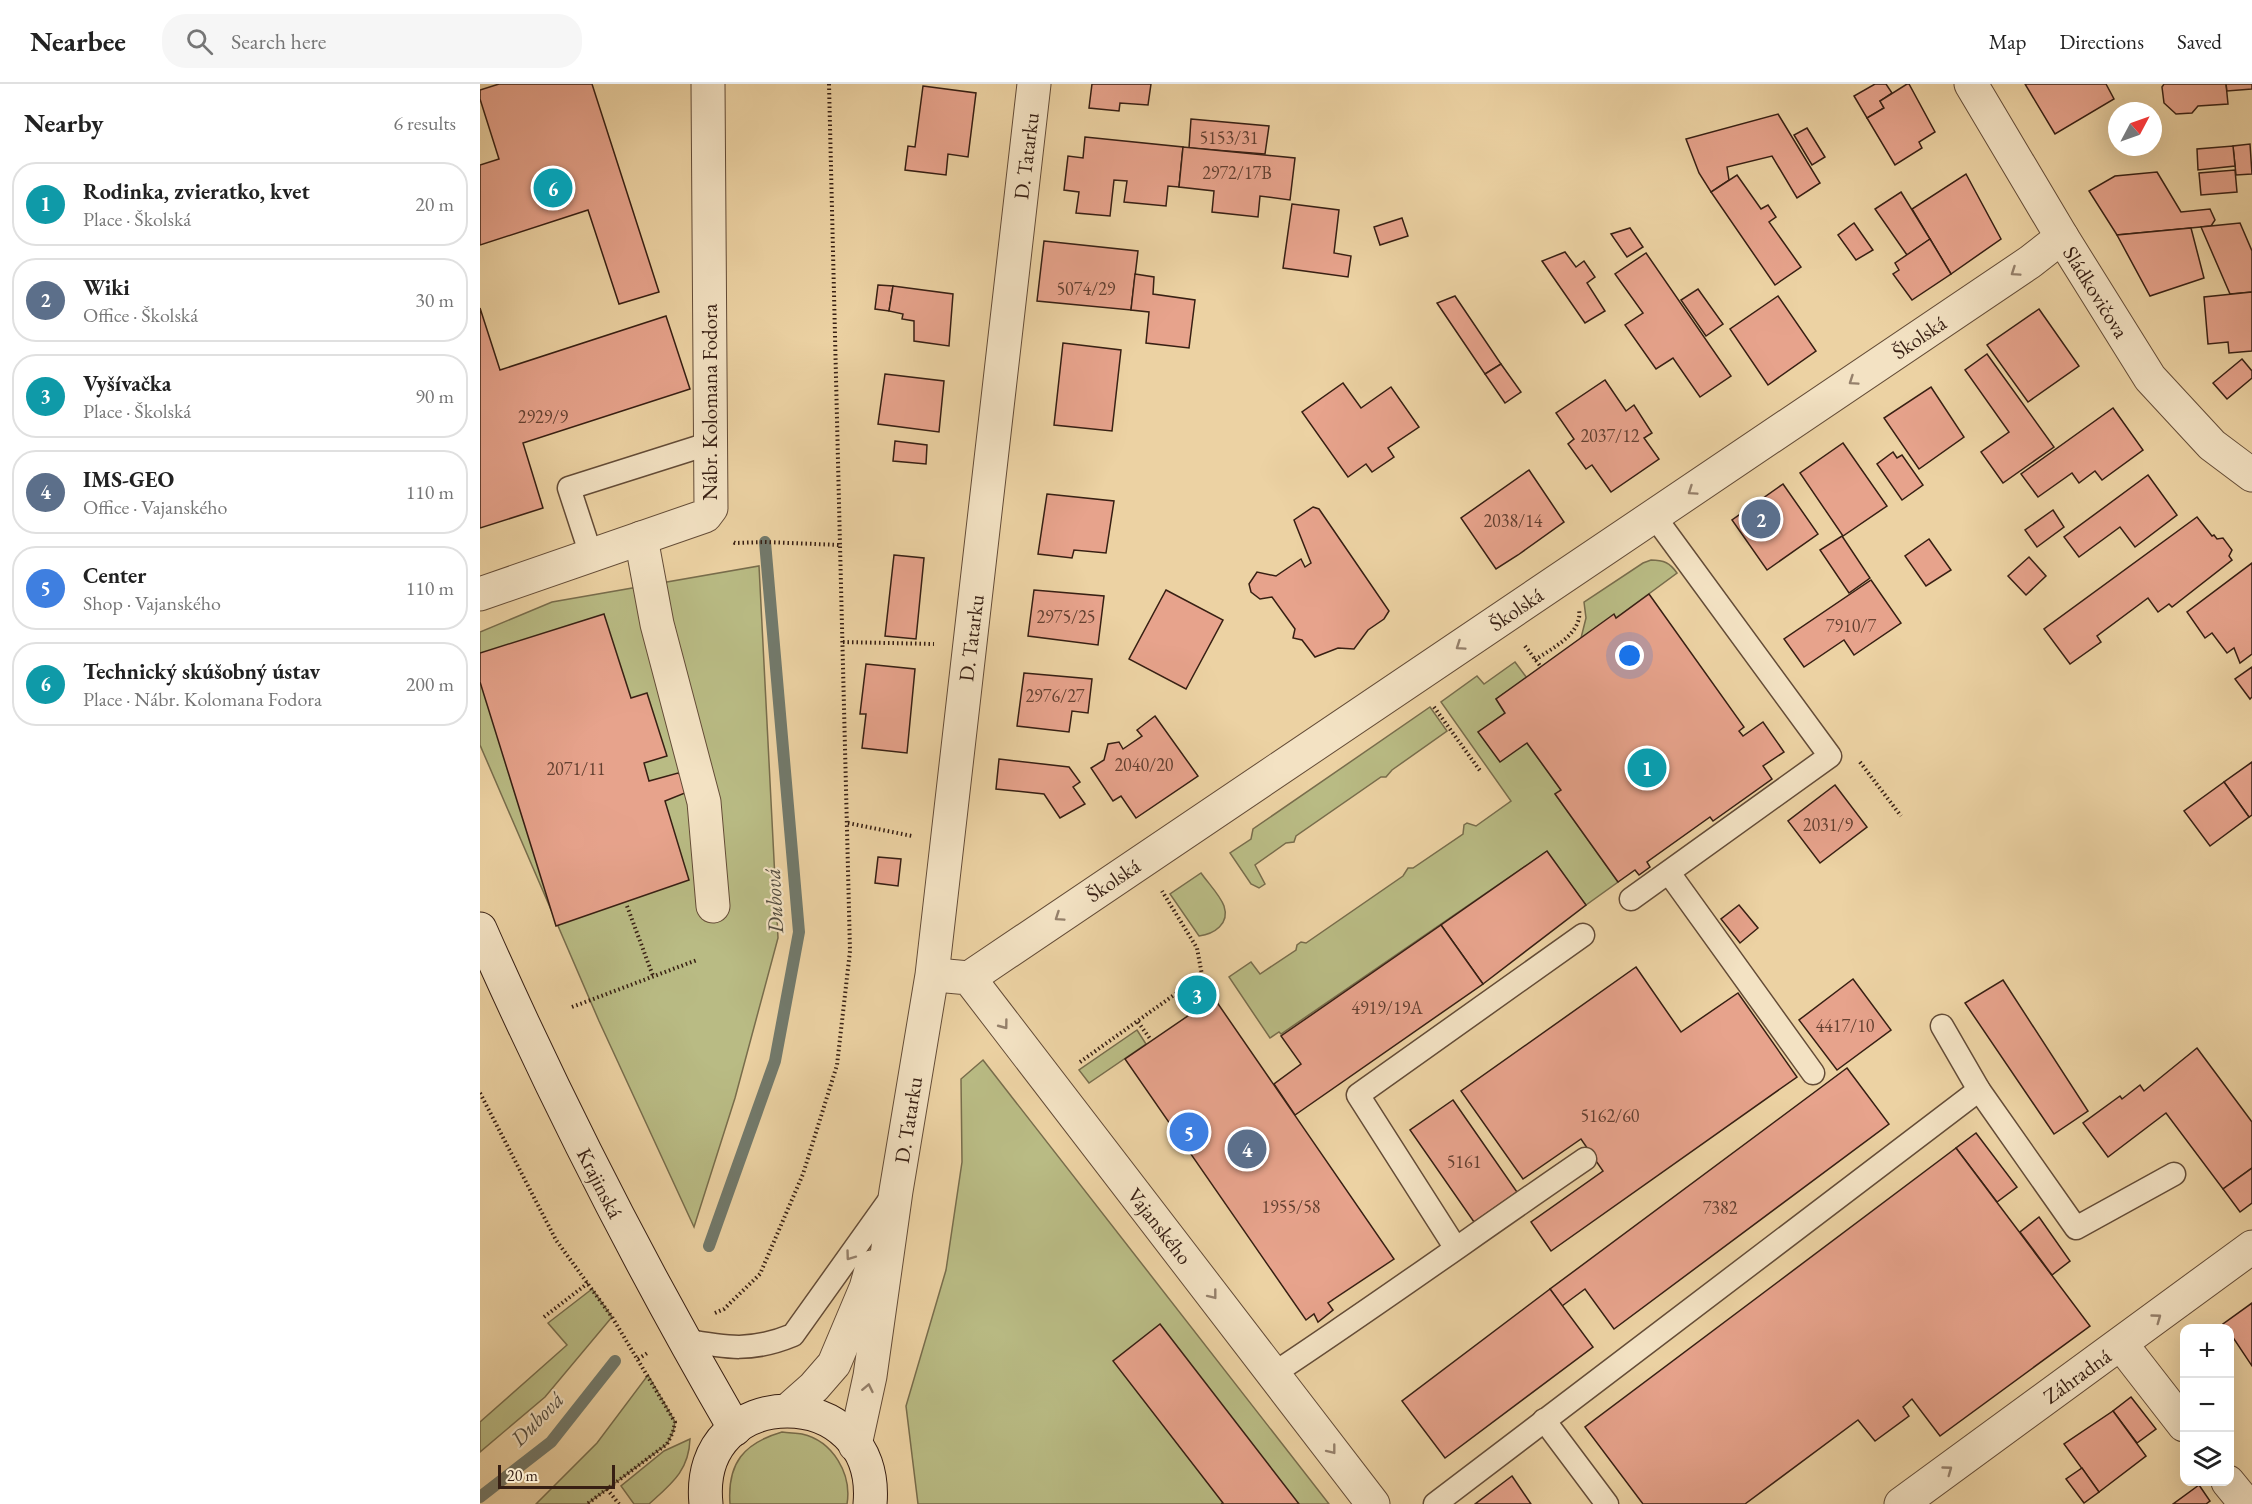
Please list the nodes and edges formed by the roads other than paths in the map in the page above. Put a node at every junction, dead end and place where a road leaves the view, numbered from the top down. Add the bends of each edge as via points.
1 (708, 84) edge
2 (1034, 84) edge
3 (1971, 84) edge
4 (2062, 237) junction
5 (711, 443) junction
6 (2252, 475) edge
7 (1654, 516) junction
8 (641, 538) junction
9 (591, 555) junction
10 (480, 594) edge
11 (1669, 873) junction
12 (1631, 900) dead end
13 (713, 906) dead end
14 (480, 930) edge
15 (1583, 935) dead end
16 (932, 975) junction
17 (969, 978) junction
18 (1942, 1026) dead end
19 (1813, 1073) dead end
20 (1978, 1090) junction
21 (1585, 1159) dead end
22 (2174, 1174) dead end
23 (896, 1191) junction
24 (1455, 1247) junction
25 (2252, 1247) edge
26 (684, 1341) junction
27 (2121, 1344) junction
28 (1273, 1374) junction
29 (788, 1410) junction
30 (1544, 1420) junction
31 (2180, 1420) edge
32 (735, 1429) junction
33 (855, 1445) junction
34 (2231, 1486) edge
35 (706, 1504) edge
36 (870, 1504) edge
37 (1373, 1504) edge
38 (1435, 1504) edge
39 (1607, 1504) edge
40 (1901, 1504) edge
41 (2246, 1504) edge

1 - 5 street, Nábr. Kolomana Fodora
2 - 16 street, D. Tatarku
3 - 4 street, Sládkovičova
4 - 6 street, Sládkovičova via 2150,378 2212,446
4 -> 7 street, Školská
5 - 8 street, Nábr. Kolomana Fodora via 711,508 705,516
5 - 9 lane via 569,488
7 - 11 lane via 1830,756
7 -> 17 street, Školská
8 - 9 street, Nábr. Kolomana Fodora
8 - 13 street via 657,624 705,802
9 - 10 street, Nábr. Kolomana Fodora
11 - 12 lane
11 - 19 lane
14 - 26 street, Krajinská via 573,1131
15 - 24 lane via 1358,1095
16 - 17 street
16 - 23 street, D. Tatarku
17 -> 28 street, Vajanského
18 - 20 lane
20 - 22 lane via 2076,1228
20 - 30 lane
21 - 24 lane
23 -> 26 lane via 793,1335 769,1345 725,1348
23 - 29 street, D. Tatarku via 866,1288 834,1364
33 -> 23 street, D. Tatarku via 870,1376
24 - 28 lane
27 -> 25 street, Záhradná
26 - 32 street, Krajinská
27 - 31 street
40 -> 27 street, Záhradná
28 -> 37 street, Vajanského
29 - 32 street via 751,1418
29 - 33 street via 826,1419
30 - 38 lane
30 - 39 lane
32 - 35 street via 710,1464
33 - 36 street via 868,1472
34 - 41 street

